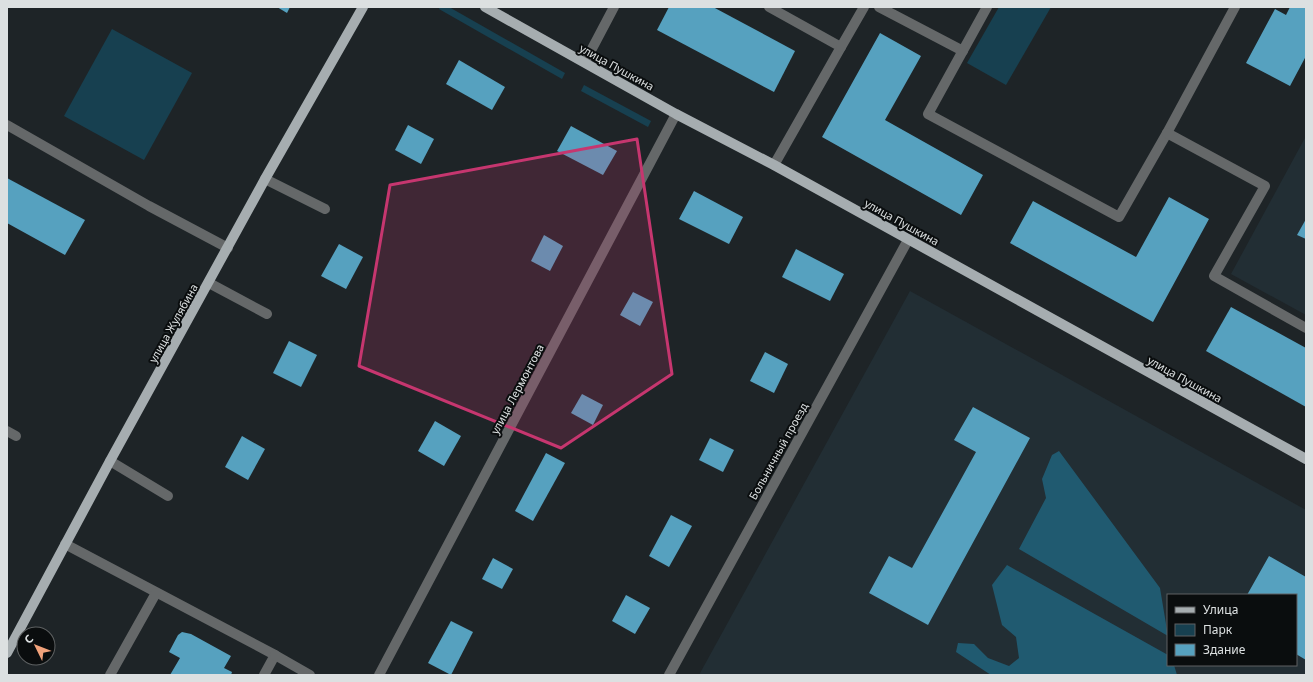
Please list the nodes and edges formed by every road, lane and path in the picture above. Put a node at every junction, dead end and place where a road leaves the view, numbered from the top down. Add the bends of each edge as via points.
1 (363, 7) edge
2 (485, 7) edge
3 (614, 7) edge
4 (769, 7) edge
5 (864, 7) edge
6 (879, 7) edge
7 (986, 7) edge
8 (1235, 7) edge
9 (841, 47) junction
10 (963, 51) junction
11 (585, 62) junction
12 (676, 114) junction
13 (7, 125) edge
14 (1167, 133) junction
15 (774, 165) junction
16 (265, 180) junction
17 (324, 209) dead end
18 (908, 240) junction
19 (228, 248) junction
20 (209, 283) junction
21 (267, 314) dead end
22 (1306, 328) edge
23 (1306, 459) edge
24 (110, 461) junction
25 (168, 496) dead end
26 (65, 544) junction
27 (156, 593) junction
28 (7, 653) edge
29 (275, 656) junction
30 (110, 675) edge
31 (264, 675) edge
32 (310, 675) edge
33 (379, 675) edge
34 (669, 675) edge

1 - 16 main road, улица Жулябина
2 - 11 main road, улица Пушкина
3 - 11 street
4 - 9 street
5 - 9 street
6 - 10 street
7 - 10 street
8 - 14 street
9 - 15 street
10 - 14 street via 928,114 1119,217
11 - 12 main road, улица Пушкина
12 - 15 main road, улица Пушкина
12 - 33 street, улица Лермонтова
13 - 19 street
14 - 22 street via 1265,186 1214,276
15 - 18 main road, улица Пушкина
16 - 17 street
16 - 19 main road, улица Жулябина
18 - 23 main road, улица Пушкина
18 - 34 street, Больничный проезд
19 - 20 main road, улица Жулябина
20 - 21 street
20 - 24 main road, улица Жулябина
24 - 25 street
24 - 26 main road, улица Жулябина
26 - 27 street
26 - 28 main road, улица Жулябина
27 - 29 street
27 - 30 street
29 - 31 street
29 - 32 street

